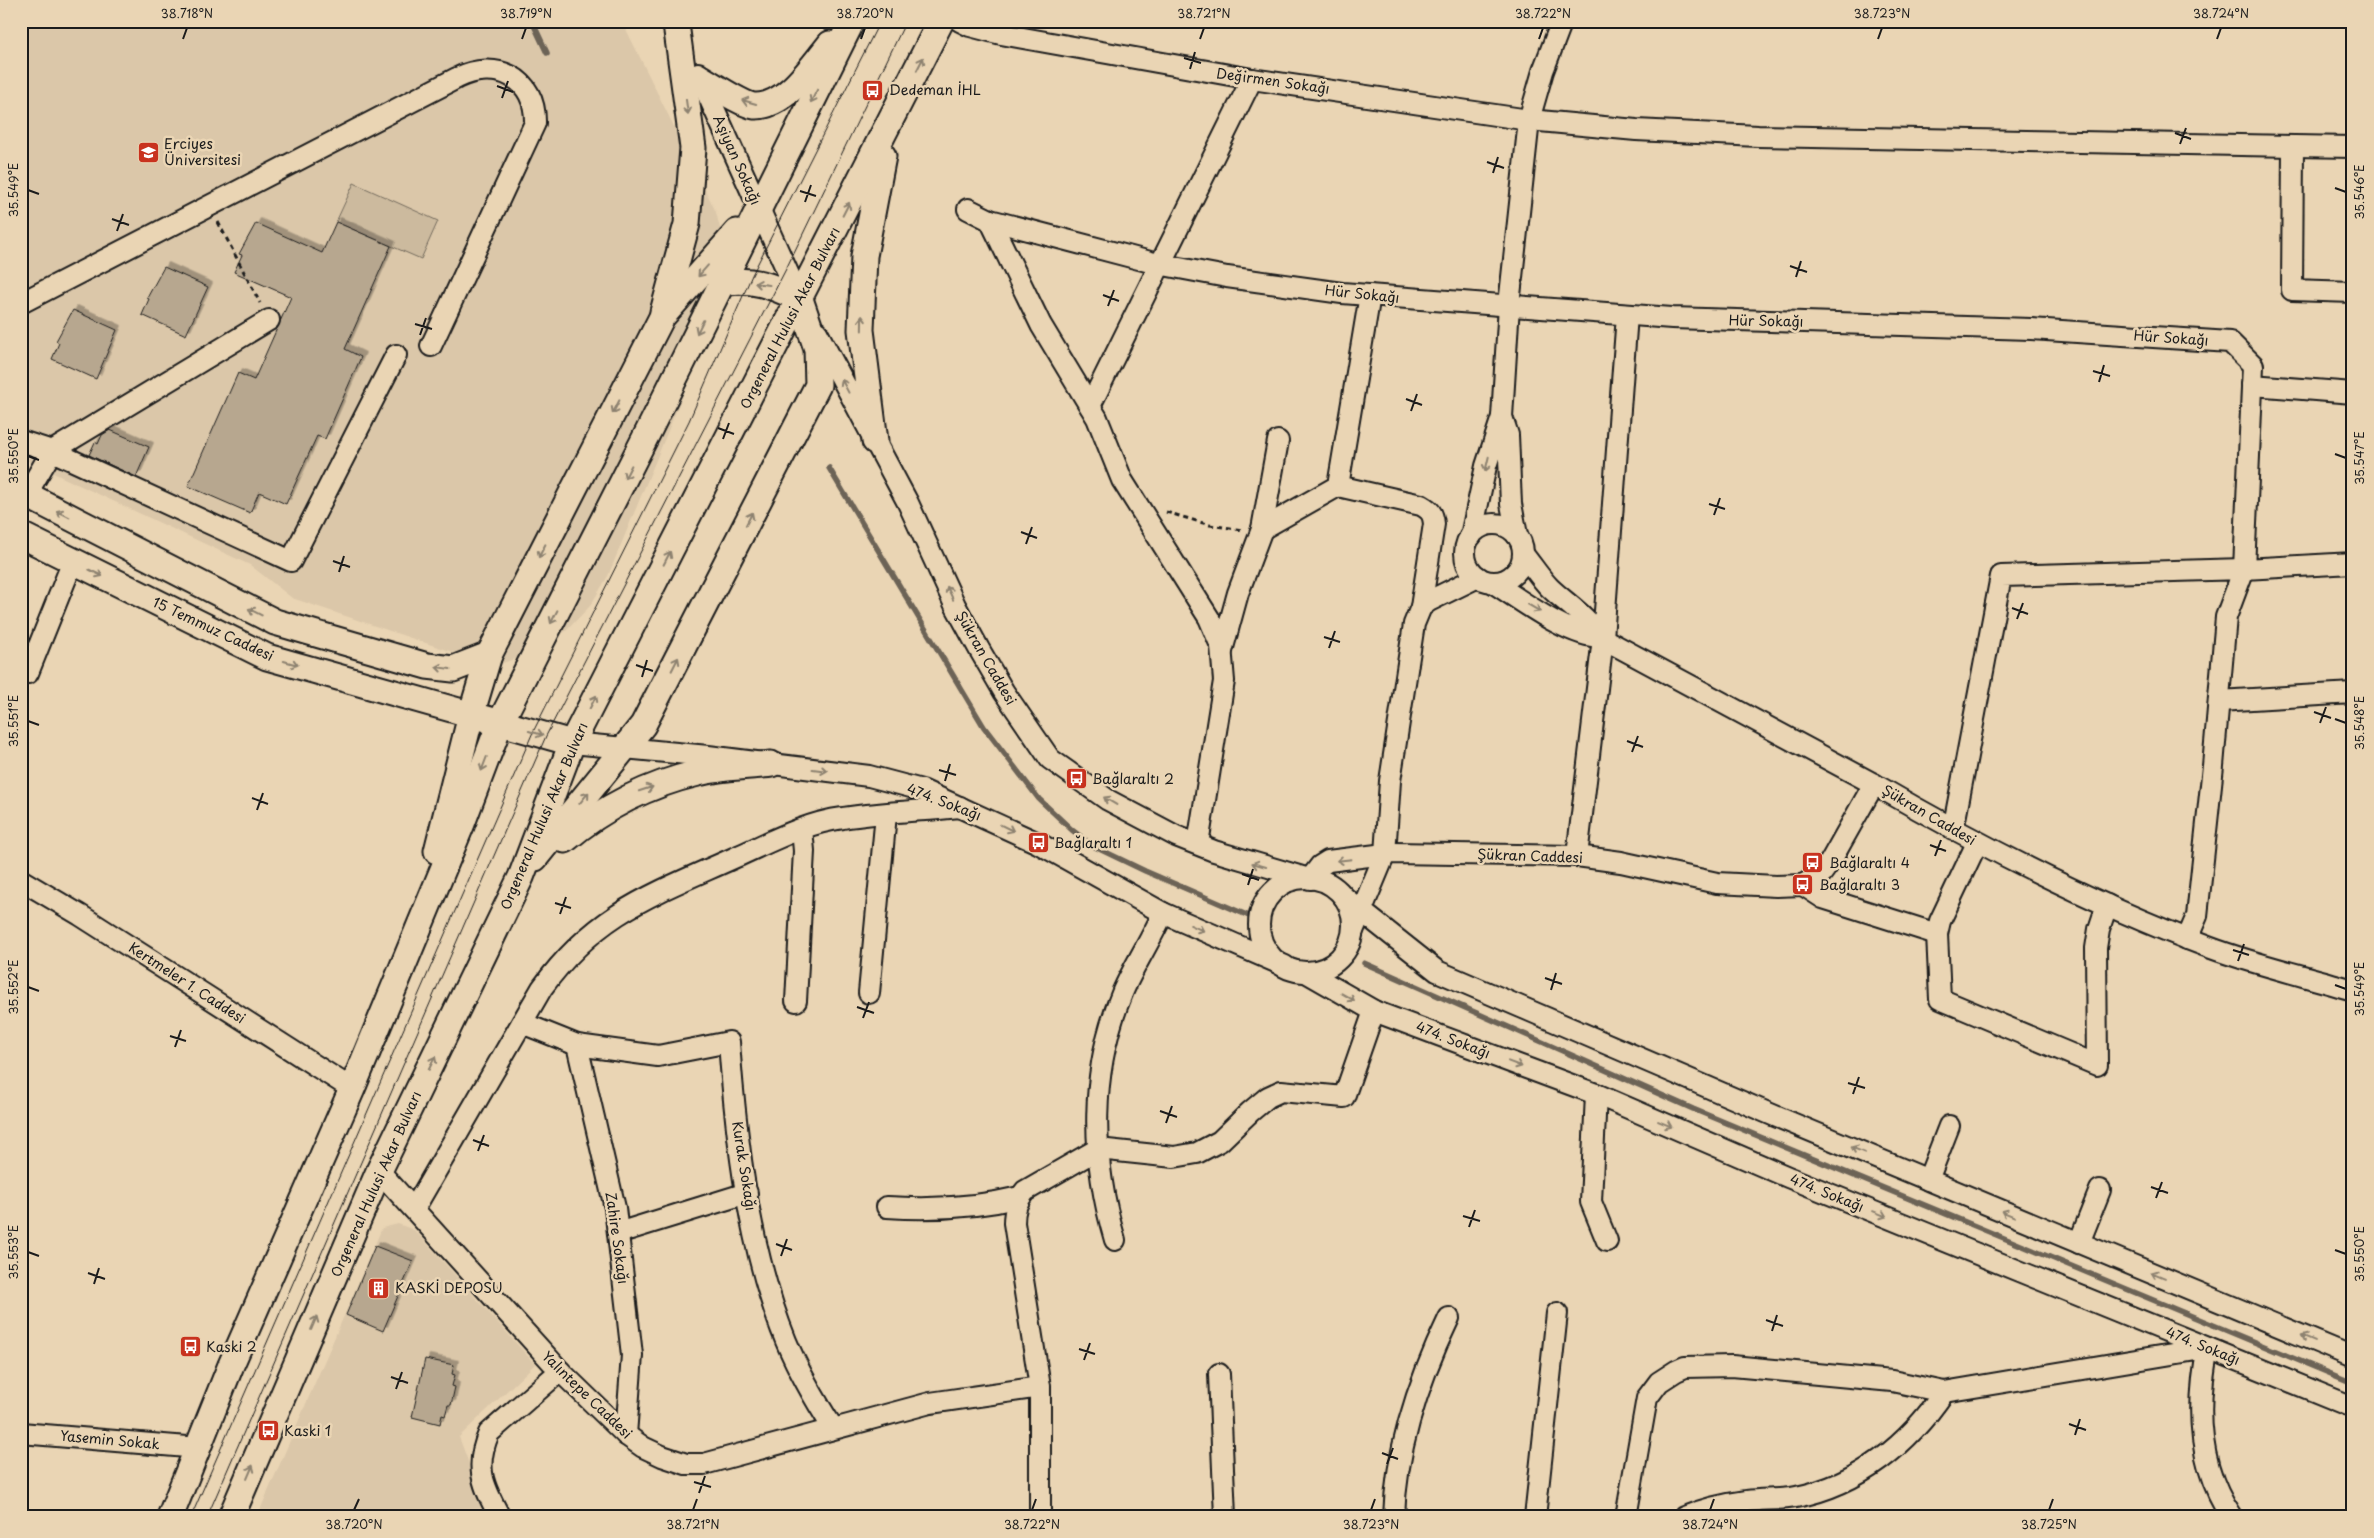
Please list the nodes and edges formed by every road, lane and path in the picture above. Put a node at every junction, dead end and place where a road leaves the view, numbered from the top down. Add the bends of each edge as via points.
1 (851, 21) edge
2 (941, 21) edge
3 (960, 21) edge
4 (1562, 21) edge
5 (675, 23) edge
6 (699, 77) junction
7 (1252, 79) junction
8 (893, 118) junction
9 (1529, 120) junction
10 (2293, 146) junction
11 (2353, 147) edge
12 (210, 206) junction
13 (758, 208) junction
14 (968, 209) dead end
15 (990, 220) junction
16 (1158, 264) junction
17 (721, 283) junction
18 (2353, 292) edge
19 (1370, 295) junction
20 (800, 299) junction
21 (21, 303) edge
22 (1509, 305) junction
23 (1627, 315) junction
24 (662, 317) junction
25 (269, 320) joint
26 (431, 346) dead end
27 (396, 355) dead end
28 (2252, 385) junction
29 (2353, 393) edge
30 (1090, 406) junction
31 (1502, 417) junction
32 (21, 440) edge
33 (875, 441) junction
34 (1278, 441) dead end
35 (52, 451) junction
36 (1338, 486) junction
37 (24, 493) edge
38 (1131, 497) junction
39 (1262, 529) junction
40 (21, 535) edge
41 (1517, 535) junction
42 (1471, 536) junction
43 (1523, 554) junction
44 (72, 561) junction
45 (2353, 563) edge
46 (2244, 569) junction
47 (1485, 580) junction
48 (1420, 607) junction
49 (1601, 637) junction
50 (1222, 651) junction
51 (489, 655) junction
52 (28, 672) dead end
53 (2353, 693) edge
54 (2219, 701) junction
55 (471, 715) junction
56 (500, 723) junction
57 (572, 743) junction
58 (625, 748) junction
59 (771, 764) junction
60 (1874, 784) junction
61 (960, 806) junction
62 (886, 814) junction
63 (802, 829) junction
64 (1953, 830) junction
65 (1977, 843) junction
66 (1198, 844) junction
67 (1385, 854) junction
68 (1577, 856) junction
69 (521, 876) junction
70 (1308, 878) junction
71 (21, 880) edge
72 (1803, 885) junction
73 (1345, 898) junction
74 (2107, 904) junction
75 (1361, 912) junction
76 (1163, 913) junction
77 (419, 924) junction
78 (1352, 931) junction
79 (1937, 934) junction
80 (2187, 939) junction
81 (1285, 966) junction
82 (1306, 972) junction
83 (2353, 990) edge
84 (869, 994) dead end
85 (796, 1001) dead end
86 (1374, 1012) junction
87 (522, 1023) junction
88 (577, 1045) junction
89 (352, 1089) junction
90 (1596, 1094) junction
91 (1949, 1126) dead end
92 (1098, 1149) junction
93 (379, 1171) junction
94 (1928, 1180) junction
95 (2100, 1190) dead end
96 (747, 1193) junction
97 (1020, 1197) junction
98 (887, 1207) dead end
99 (414, 1209) junction
100 (618, 1233) junction
101 (1115, 1240) dead end
102 (1607, 1241) dead end
103 (2079, 1243) junction
104 (1556, 1313) dead end
105 (1450, 1318) dead end
106 (2208, 1348) junction
107 (2353, 1357) edge
108 (560, 1371) junction
109 (1219, 1374) dead end
110 (1040, 1387) junction
111 (1944, 1392) junction
112 (2353, 1407) edge
113 (833, 1428) junction
114 (21, 1433) edge
115 (626, 1435) junction
116 (199, 1448) junction
117 (2227, 1511) edge
118 (170, 1517) edge
119 (230, 1517) edge
120 (500, 1517) edge
121 (1040, 1517) edge
122 (1225, 1517) edge
123 (1394, 1517) edge
124 (1535, 1517) edge
125 (1626, 1517) edge
126 (1684, 1517) edge

1 -> 6 main road via 793,88 775,101 754,106
1 -> 13 main road
8 -> 2 main road, Orgeneral Hulusi Akar Bulvarı
3 - 7 street, Değirmen Sokağı via 1001,34
4 - 9 street
5 - 6 street, Aşiyan Sokağı
5 -> 24 main road via 693,148 687,224
6 - 13 street, Aşiyan Sokağı
7 - 9 street, Değirmen Sokağı
7 - 16 street
20 -> 8 main road, Orgeneral Hulusi Akar Bulvarı
33 -> 8 main road via 862,330 864,256
9 - 10 street, Değirmen Sokağı via 1636,130 1758,136
9 - 22 street
10 - 11 street, Değirmen Sokağı
10 - 18 street via 2292,290
12 - 21 street
12 - 25 path
12 - 26 street via 468,72 493,70 511,76 526,89 534,105 535,123
13 - 17 main road
13 - 20 street, Aşiyan Sokağı
13 -> 24 main road
14 - 15 street, Hür Sokağı
15 - 16 street, Hür Sokağı
15 - 30 street via 1041,325
16 - 19 street, Hür Sokağı via 1275,284
16 - 30 street
20 -> 17 main road via 770,285 735,280
17 -> 56 main road
19 - 22 street, Hür Sokağı
19 - 36 street
33 -> 20 street, Şükran Caddesi
57 -> 20 main road, Orgeneral Hulusi Akar Bulvarı
58 -> 20 main road via 643,725 818,385 817,349
22 - 23 street, Hür Sokağı
22 - 31 street
23 - 28 street, Hür Sokağı via 2031,329 2230,342 2253,365
23 - 49 street
24 -> 51 main road
25 - 35 street
27 - 35 street via 292,561
28 - 29 street
28 - 46 street, Hür Sokağı
30 - 38 street
31 - 41 street via 1508,435 1511,504
31 -> 42 street via 1486,466
32 - 35 street
66 -> 33 street, Şükran Caddesi via 1108,800 1050,759 979,649
34 - 39 street
35 - 37 street
36 - 39 street
36 - 48 street via 1421,505 1430,510 1434,524
51 -> 37 main road via 453,670 275,622
38 - 39 path via 1159,510 1203,523 1234,529
38 - 50 street via 1209,618
39 - 50 street via 1238,593
40 - 44 main road, 15 Temmuz Caddesi
41 - 42 street via 1504,526 1494,524
41 - 43 street
42 - 47 street via 1465,556 1471,570
43 - 47 street via 1522,564 1512,576 1503,581
43 - 49 street via 1550,587 1593,625
44 - 52 street
44 -> 55 main road, 15 Temmuz Caddesi via 267,657
45 - 46 street
46 - 54 street, Hür Sokağı via 2226,617
46 - 64 street via 2001,576
47 - 48 street
47 -> 49 street via 1570,630
48 - 67 street via 1414,624 1390,781
49 - 60 street
49 - 68 street
50 - 66 street via 1224,681
51 - 55 main road
53 - 54 street
54 - 80 street, Hür Sokağı via 2197,916
55 - 56 main road, 15 Temmuz Caddesi
55 - 77 main road
56 -> 57 main road, 15 Temmuz Caddesi
56 -> 77 main road
57 - 58 street, 474. Sokağı
57 - 69 main road, Orgeneral Hulusi Akar Bulvarı
58 - 59 street, 474. Sokağı
69 -> 58 main road
59 -> 61 street, 474. Sokağı via 869,776 922,790
69 -> 59 main road via 589,819 639,791 699,773
60 - 64 street, Şükran Caddesi
60 - 72 street, Şükran Caddesi via 1830,862 1822,873
61 - 62 street
61 -> 76 street, 474. Sokağı via 1038,843
62 - 63 street via 842,818
62 - 84 street
63 - 85 street via 804,851
63 - 87 street via 644,898 601,924 568,955 542,988
64 - 65 street, Şükran Caddesi
65 - 74 street, Şükran Caddesi
65 - 79 street
70 -> 66 street, Şükran Caddesi
67 - 68 street, Şükran Caddesi
67 -> 70 street, Şükran Caddesi via 1328,861
67 - 75 street
68 - 72 street, Şükran Caddesi via 1717,883
93 -> 69 main road, Orgeneral Hulusi Akar Bulvarı
70 - 73 street via 1328,884
70 - 81 street via 1275,890 1268,898 1260,920 1260,931 1268,952
71 - 89 street, Kertmeler 1. Caddesi
72 - 79 street via 1823,898
73 - 75 street
73 - 78 street via 1350,908
74 - 79 street via 2096,948 2097,1065 1940,999
74 - 80 street, Şükran Caddesi
75 - 78 street
94 -> 75 street via 1437,971
76 -> 81 street, 474. Sokağı
76 - 92 street via 1137,962 1112,1022 1099,1081
77 - 89 main road
78 - 82 street via 1345,952 1337,960 1323,969
80 - 83 street, Şükran Caddesi
81 - 82 street
82 -> 86 street, 474. Sokağı
86 -> 90 street, 474. Sokağı
86 - 92 street via 1344,1098 1281,1091 1268,1097 1214,1144 1185,1156
87 - 88 street
87 - 99 street
88 - 96 street, Kurak Sokağı via 658,1056 729,1042
88 - 100 street, Zahire Sokağı
89 - 116 main road via 231,1365
90 - 102 street via 1591,1202
90 -> 106 street, 474. Sokağı via 1798,1181
91 - 94 street
92 - 97 street
92 - 101 street via 1102,1191
93 - 99 street, Yalıntepe Caddesi
119 -> 93 main road, Orgeneral Hulusi Akar Bulvarı
103 -> 94 street
95 - 103 street
96 - 100 street
96 - 113 street, Kurak Sokağı via 774,1310 799,1371
97 - 98 street via 949,1209
97 - 110 street via 1014,1223
99 - 108 street, Yalıntepe Caddesi
100 - 115 street, Zahire Sokağı via 632,1355
107 -> 103 street
104 - 124 street
105 - 123 street via 1411,1412 1400,1462
106 - 111 street
106 - 112 street, 474. Sokağı
106 - 117 street via 2200,1396 2200,1420 2207,1463
108 - 115 street, Yalıntepe Caddesi
108 - 120 street via 489,1433 482,1454 482,1480
109 - 122 street
110 - 113 street, Yalıntepe Caddesi via 930,1403
110 - 121 street
111 - 125 street via 1892,1381 1732,1366 1695,1366 1676,1370 1659,1382 1647,1398
111 - 126 street via 1919,1426 1894,1450 1838,1484 1797,1497 1724,1504
113 - 115 street, Yalıntepe Caddesi via 704,1464 686,1464 662,1456
114 - 116 street, Yasemin Sokak
116 - 118 main road

